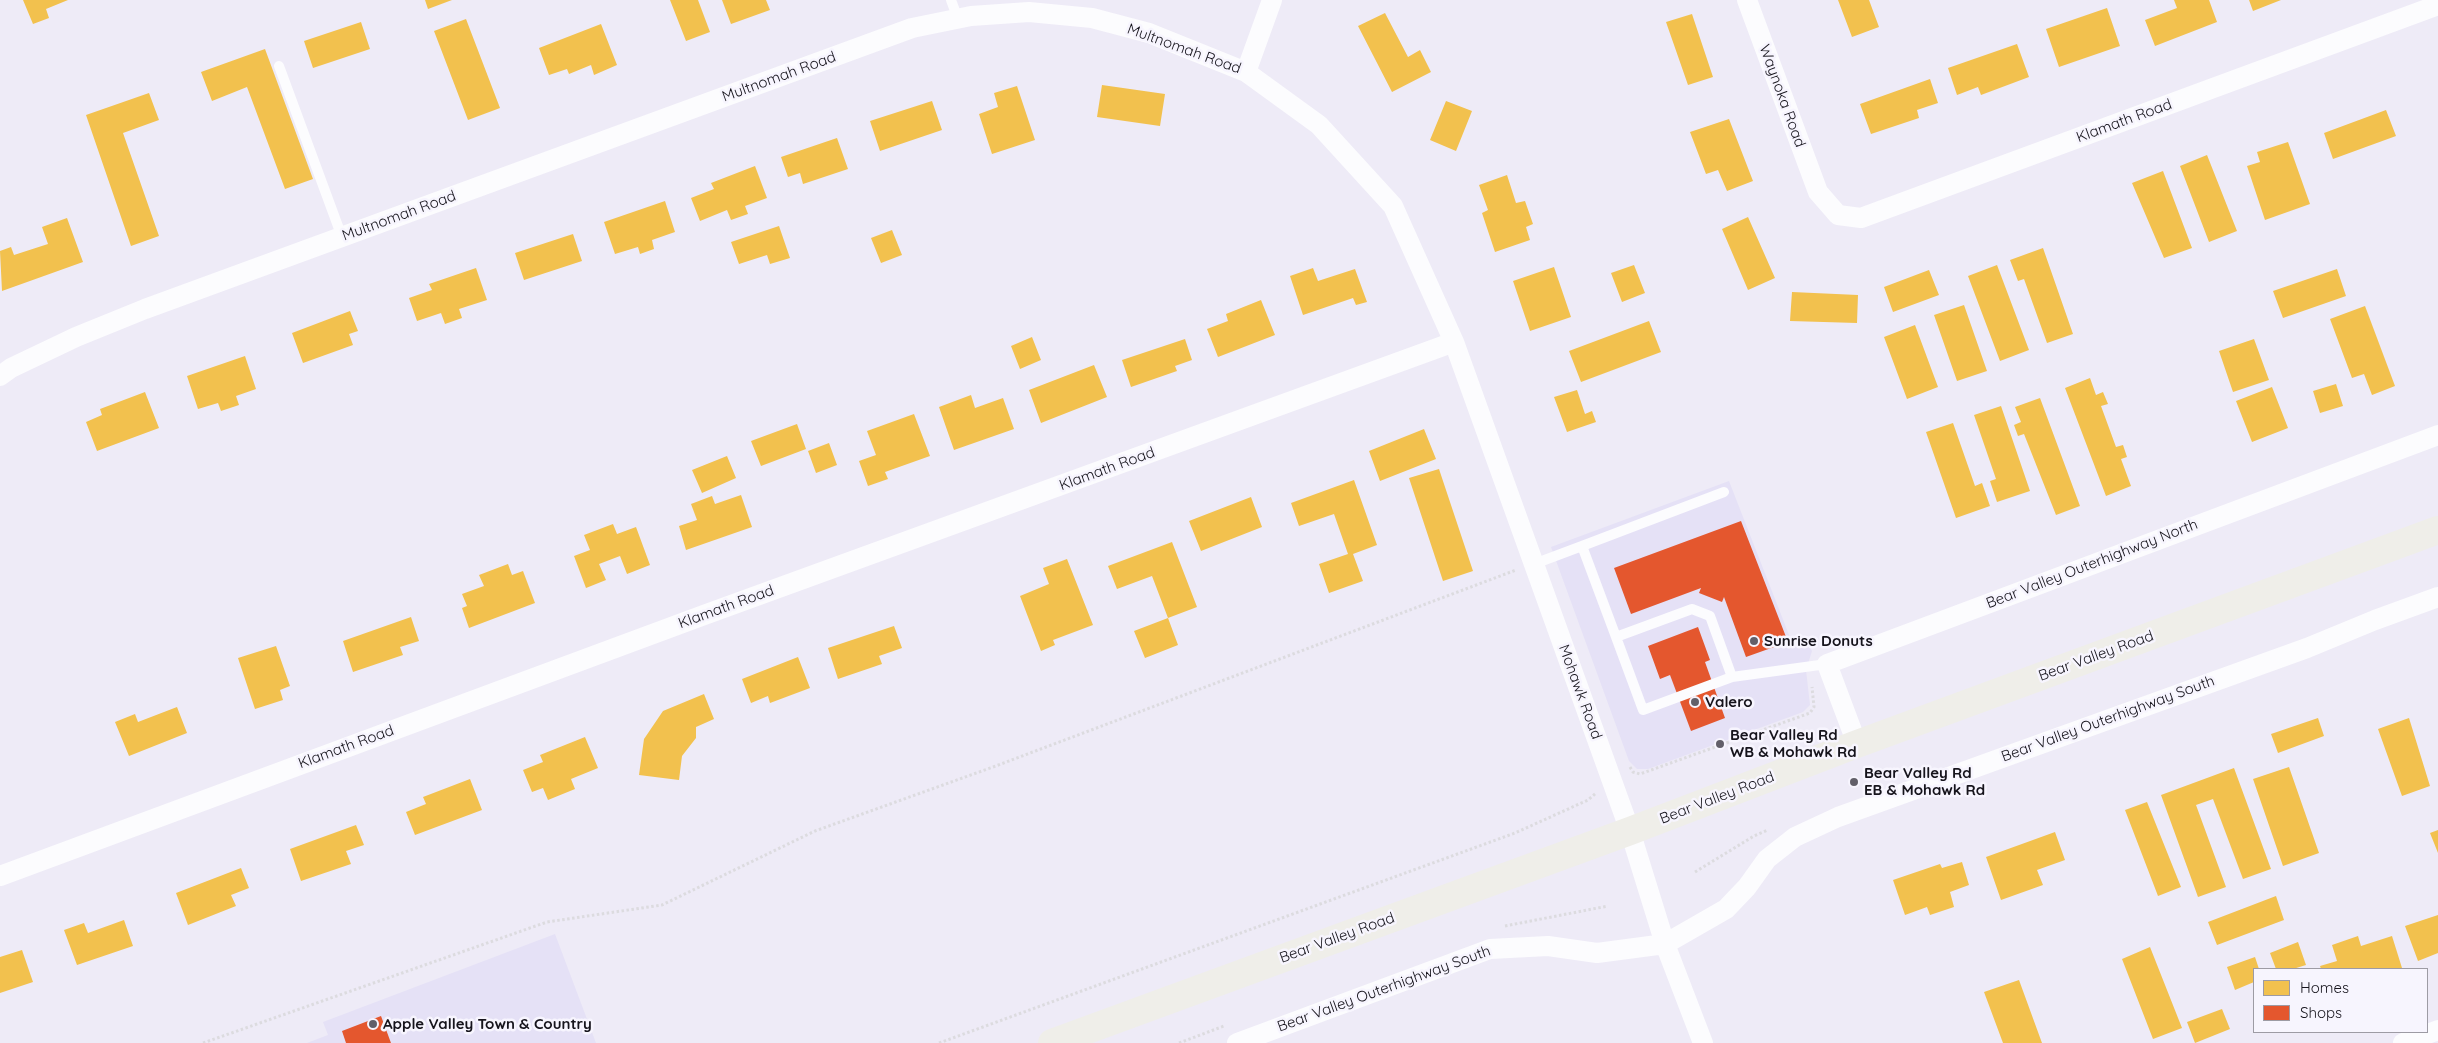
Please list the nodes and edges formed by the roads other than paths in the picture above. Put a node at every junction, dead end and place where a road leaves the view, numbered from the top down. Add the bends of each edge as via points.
1 (951, 0) edge
2 (1272, 0) edge
3 (1747, 0) edge
4 (2438, 5) edge
5 (958, 19) junction
6 (279, 66) dead end
7 (1246, 72) junction
8 (1818, 192) joint
9 (342, 237) junction
10 (1454, 342) junction
11 (0, 376) edge
12 (2438, 434) edge
13 (1724, 492) dead end
14 (2438, 530) edge
15 (1582, 546) junction
16 (1523, 570) junction
17 (2438, 597) edge
18 (1616, 636) junction
19 (1827, 664) junction
20 (1732, 677) junction
21 (1858, 744) junction
22 (1630, 831) junction
23 (0, 876) edge
24 (1665, 944) junction
25 (2438, 1030) edge
26 (1052, 1043) edge
27 (1237, 1043) edge
28 (1703, 1043) edge
29 (2403, 1043) edge

1 - 5 lane
2 - 7 street
3 - 8 street, Waynoka Road
4 - 8 street, Klamath Road via 1861,218 1838,215
5 - 7 street, Multnomah Road via 1029,12 1092,18 1149,33
5 - 9 street, Multnomah Road via 912,28
6 - 9 lane
7 - 10 street, Multnomah Road via 1319,125 1393,206
9 - 11 street, Multnomah Road via 76,337
10 - 16 street, Mohawk Road
10 - 23 street, Klamath Road via 695,618
12 - 19 street, Bear Valley Outerhighway North
13 - 15 lane
14 - 21 main road, Bear Valley Road
15 - 16 lane
15 - 18 lane
16 - 22 street, Mohawk Road
17 - 24 street, Bear Valley Outerhighway South via 2307,648 1838,817 1795,838 1767,859 1726,909
18 - 20 lane via 1692,609 1710,616
18 - 20 lane via 1643,710
19 - 20 lane
19 - 21 street
21 - 22 main road, Bear Valley Road
22 - 24 street, Mohawk Road
22 - 26 main road, Bear Valley Road
24 - 27 street, Bear Valley Outerhighway South via 1597,953 1548,946 1490,949
24 - 28 street, Mohawk Road
25 - 29 street

